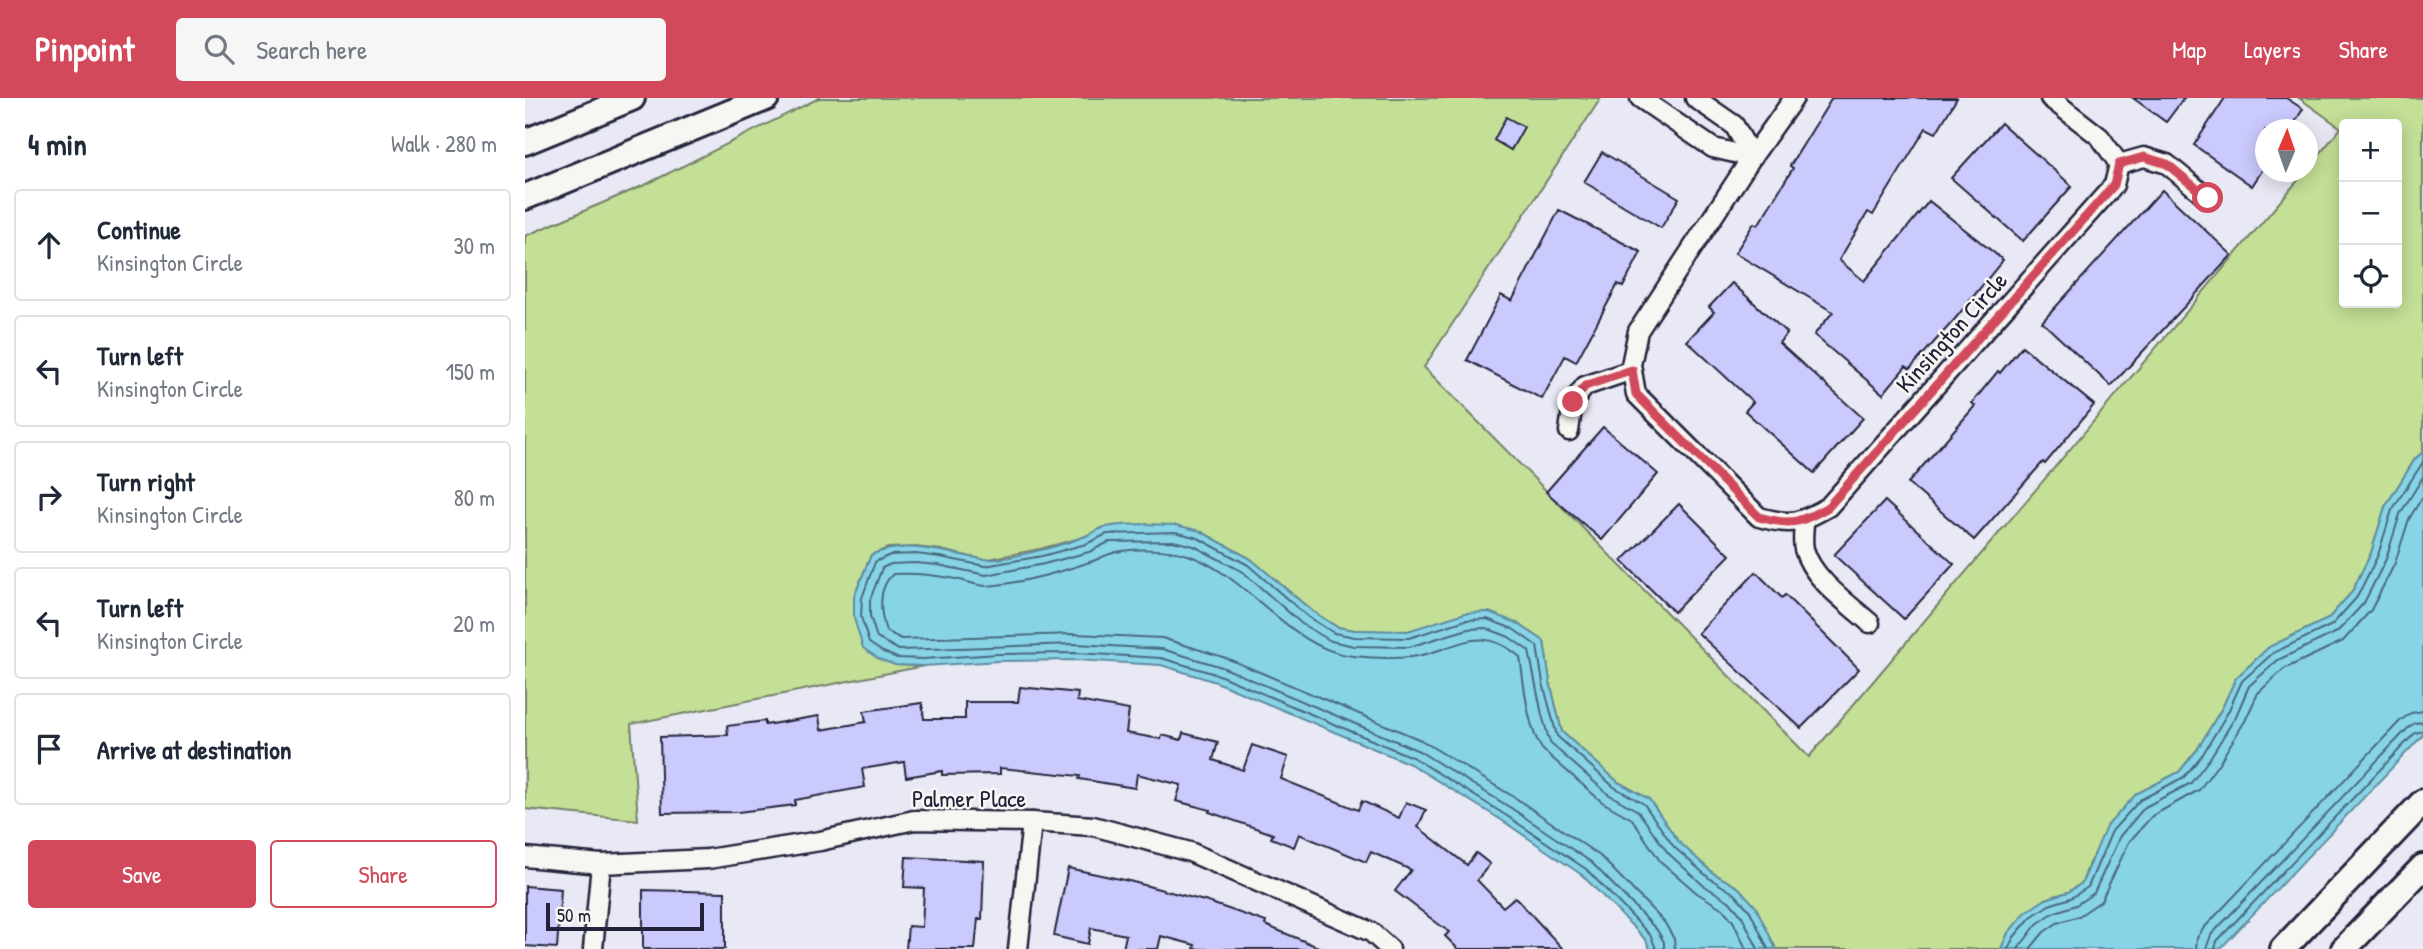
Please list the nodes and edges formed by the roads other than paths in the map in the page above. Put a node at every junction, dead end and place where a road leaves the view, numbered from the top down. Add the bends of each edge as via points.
1 (632, 98) edge
2 (766, 98) edge
3 (1640, 98) edge
4 (1794, 98) edge
5 (2050, 98) edge
6 (1696, 99) edge
7 (1681, 126) junction
8 (525, 142) edge
9 (1752, 157) junction
10 (2119, 164) junction
11 (525, 197) edge
12 (2208, 198) dead end
13 (1632, 370) junction
14 (1569, 431) dead end
15 (1804, 521) junction
16 (1870, 623) dead end
17 (2423, 802) edge
18 (1032, 822) junction
19 (525, 857) edge
20 (601, 864) junction
21 (2423, 867) edge
22 (593, 949) edge
23 (1018, 949) edge
24 (1391, 949) edge
25 (2283, 949) edge
26 (2344, 949) edge

1 - 8 street
2 - 11 street
3 - 7 street
4 - 9 street
5 - 10 street via 2100,137
6 - 7 street
6 - 9 street via 1734,125
7 - 9 street via 1713,148
9 - 13 street via 1638,331
10 - 12 street via 2144,157 2167,164
10 - 15 street, Kinsington Circle via 2114,185 1828,507
13 - 14 street via 1585,386 1573,402
13 - 15 street via 1636,394 1759,517 1780,523
15 - 16 street via 1804,548 1813,568
17 - 25 street
18 - 20 street, Palmer Place via 914,820 708,859
18 - 23 street
18 - 24 street, Palmer Place via 1093,827 1190,852 1371,932
19 - 20 street, Palmer Place
20 - 22 street
21 - 26 street

